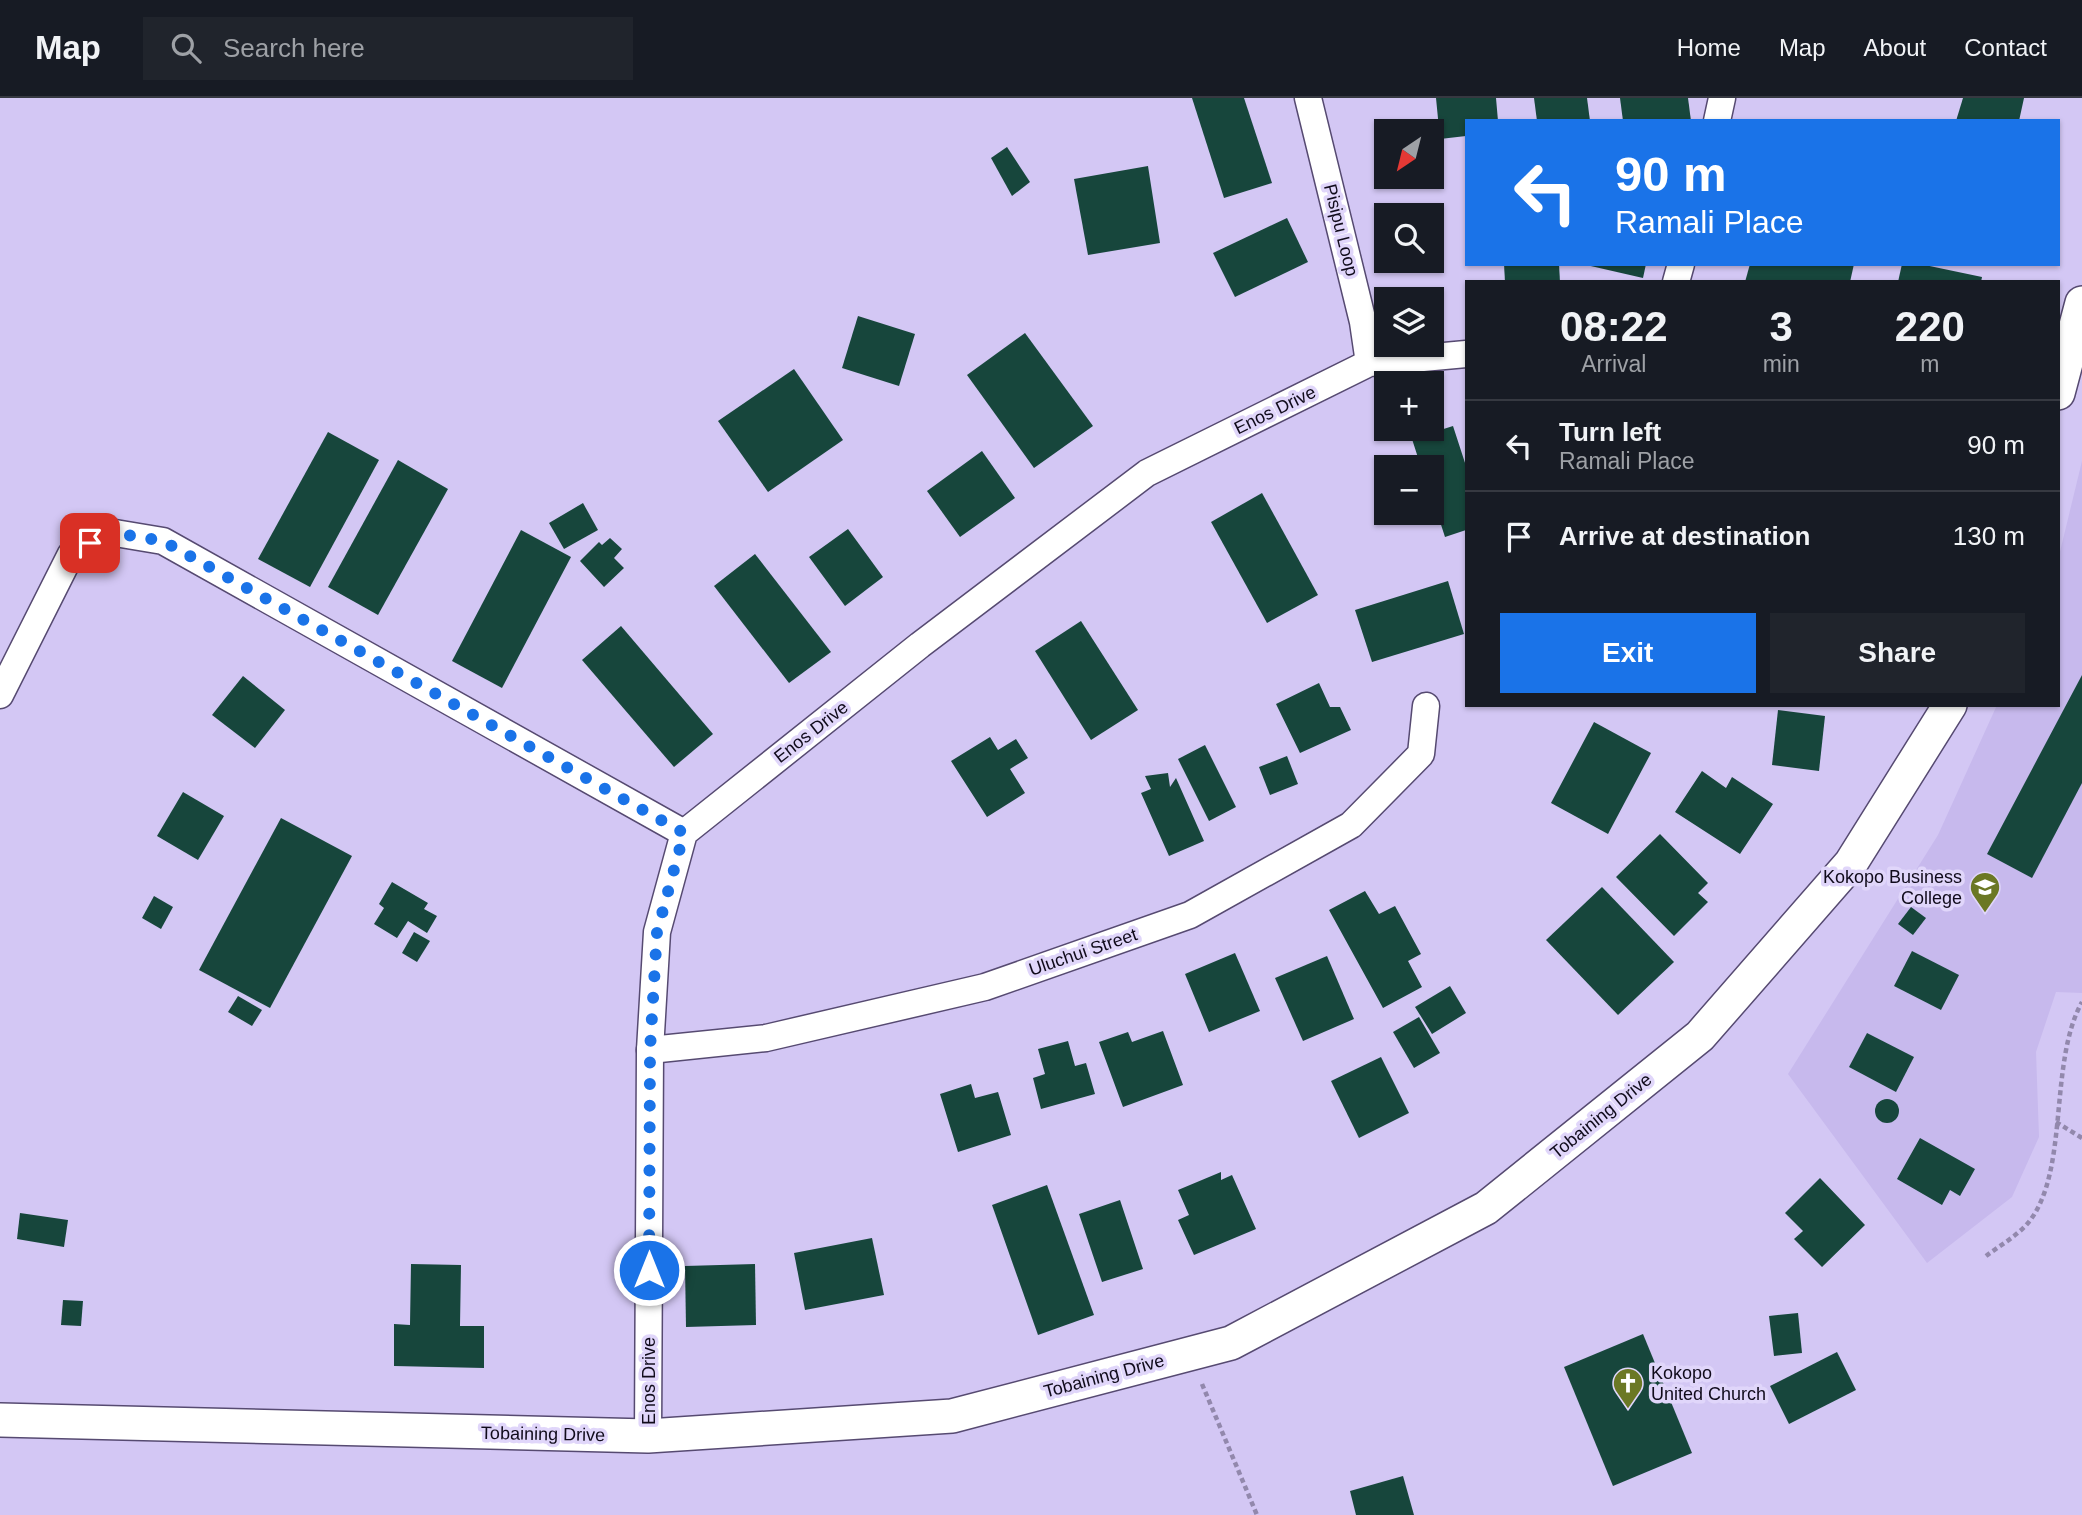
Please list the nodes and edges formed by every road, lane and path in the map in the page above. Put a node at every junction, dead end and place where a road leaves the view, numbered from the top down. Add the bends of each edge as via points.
1 (1308, 98) edge
2 (1722, 98) edge
3 (1717, 119) edge
4 (2082, 303) edge
5 (1465, 354) edge
6 (1369, 363) junction
7 (2060, 386) edge
8 (0, 695) edge
9 (1426, 706) dead end
10 (1949, 707) edge
11 (684, 833) junction
12 (2082, 1002) edge
13 (650, 1050) junction
14 (2056, 1122) junction
15 (2082, 1138) edge
16 (1986, 1256) dead end
17 (1190, 1354) junction
18 (0, 1420) edge
19 (648, 1436) junction
20 (1257, 1515) edge

1 - 6 street, Pisipu Loop
2 - 3 street
4 - 7 street
5 - 6 street, Enos Drive
6 - 11 street, Enos Drive via 1147,473 920,645
8 - 11 street via 71,554 109,532 163,541
9 - 13 street, Uluchui Street via 1421,754 1351,825 1190,915 985,987 766,1038
10 - 17 street, Tobaining Drive via 1851,863 1700,1036 1486,1208 1231,1343
11 - 13 street, Enos Drive via 657,932
12 - 14 path via 2059,1082
13 - 19 street, Enos Drive
14 - 15 path
14 - 16 path via 2046,1186 2028,1223
17 - 19 street, Tobaining Drive via 952,1416
17 - 20 path
18 - 19 street, Tobaining Drive

